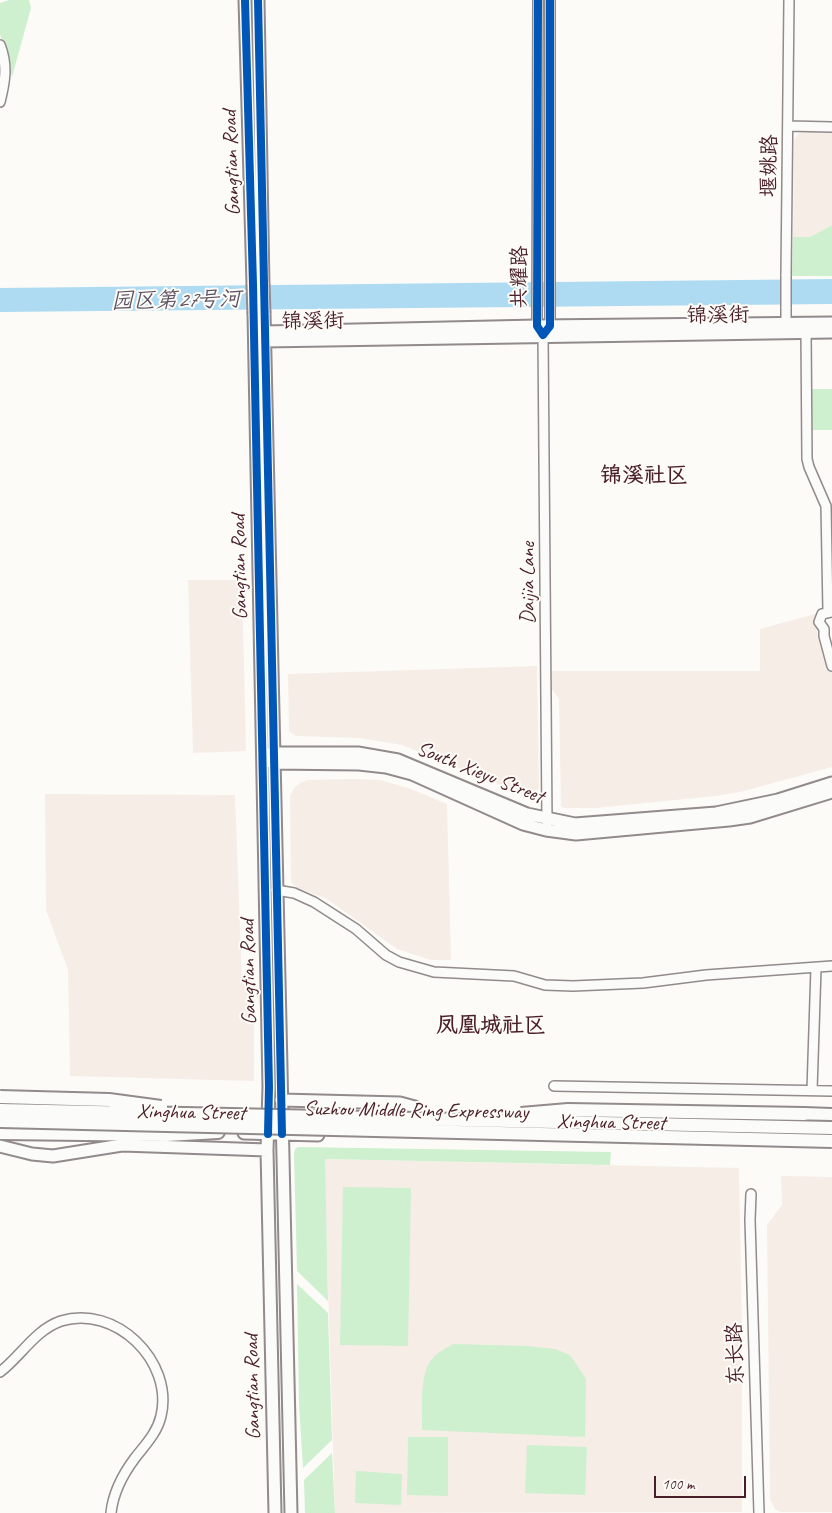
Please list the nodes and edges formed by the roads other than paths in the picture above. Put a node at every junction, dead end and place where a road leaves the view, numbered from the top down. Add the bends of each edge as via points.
1 (245, 0) edge
2 (258, 0) edge
3 (538, 0) edge
4 (550, 0) edge
5 (789, 0) edge
6 (0, 45) edge
7 (0, 102) edge
8 (788, 126) junction
9 (832, 127) edge
10 (258, 284) junction
11 (832, 323) edge
12 (786, 328) junction
13 (543, 329) junction
14 (806, 332) junction
15 (832, 332) edge
16 (261, 337) junction
17 (830, 612) edge
18 (828, 629) edge
19 (832, 666) edge
20 (269, 758) junction
21 (832, 783) edge
22 (832, 792) edge
23 (547, 825) junction
24 (276, 890) junction
25 (832, 966) edge
26 (816, 968) junction
27 (554, 1086) dead end
28 (812, 1090) junction
29 (832, 1091) edge
30 (0, 1097) edge
31 (0, 1105) edge
32 (282, 1106) junction
33 (0, 1110) edge
34 (268, 1111) junction
35 (218, 1115) junction
36 (832, 1115) edge
37 (452, 1119) junction
38 (0, 1122) edge
39 (832, 1123) edge
40 (0, 1128) edge
41 (832, 1128) edge
42 (218, 1132) junction
43 (0, 1133) edge
44 (268, 1134) junction
45 (282, 1134) junction
46 (832, 1141) edge
47 (0, 1146) edge
48 (832, 1147) edge
49 (267, 1150) junction
50 (752, 1194) dead end
51 (0, 1372) edge
52 (111, 1513) edge
53 (275, 1513) edge
54 (291, 1513) edge
55 (758, 1513) edge

1 - 10 main road, Gangtian Road
2 - 10 main road, Gangtian Road
3 - 13 street, 共耀路 via 537,308
4 - 13 street, 共耀路 via 550,308
5 - 8 street, 堰姚路
6 - 7 street via 6,70
8 - 9 street
8 - 12 street, 堰姚路, bridge
10 - 16 main road, Gangtian Road, bridge
11 - 12 main road, 锦溪街
12 - 13 main road, 锦溪街
12 - 14 main road, 锦溪街
13 - 16 main road, 锦溪街
13 - 23 street, Daijia Lane
14 - 15 main road, 锦溪街
14 - 17 street via 808,467 826,506
16 - 20 main road, Gangtian Road
17 - 18 street via 822,614 819,619 820,625
18 - 19 street via 824,636
20 - 23 main road, South Xieyu Street via 386,767 412,774 523,824
20 - 24 main road, Gangtian Road
20 - 34 main road, Gangtian Road
21 - 23 main road, South Xieyu Street via 760,805 716,813 597,824
22 - 23 main road, South Xieyu Street via 750,816 704,824 584,834
24 - 26 street via 294,893 314,902 399,962 434,972 514,976 545,985 573,986
24 - 32 main road, Gangtian Road
25 - 26 street
26 - 28 street
27 - 28 street
28 - 29 street
30 - 35 highway, bridge via 109,1100
31 - 34 main road, Xinghua Street
32 - 34 main road, Xinghua Street
32 - 39 main road, Xinghua Street via 400,1103 415,1107 426,1115
32 - 45 main road, Gangtian Road
33 - 35 highway, Suzhou Middle Ring Expressway, bridge
34 - 44 main road, Gangtian Road
35 - 37 highway, Suzhou Middle Ring Expressway, bridge
36 - 37 highway, bridge via 568,1110
37 - 41 highway, Suzhou Middle Ring Expressway, bridge
38 - 46 highway, Suzhou Middle Ring Expressway, bridge
40 - 42 main road, Xinghua Street
42 - 43 highway via 167,1135
42 - 44 main road, Xinghua Street
44 - 45 main road, Xinghua Street
44 - 49 main road, Gangtian Road
45 - 48 main road, Xinghua Street
45 - 54 main road, Gangtian Road
47 - 49 main road via 53,1156 122,1144
49 - 53 main road, Gangtian Road
50 - 55 street, 东长路
51 - 52 street via 44,1330 70,1319 108,1322 128,1332 140,1346 160,1382 162,1415 153,1436 116,1489

